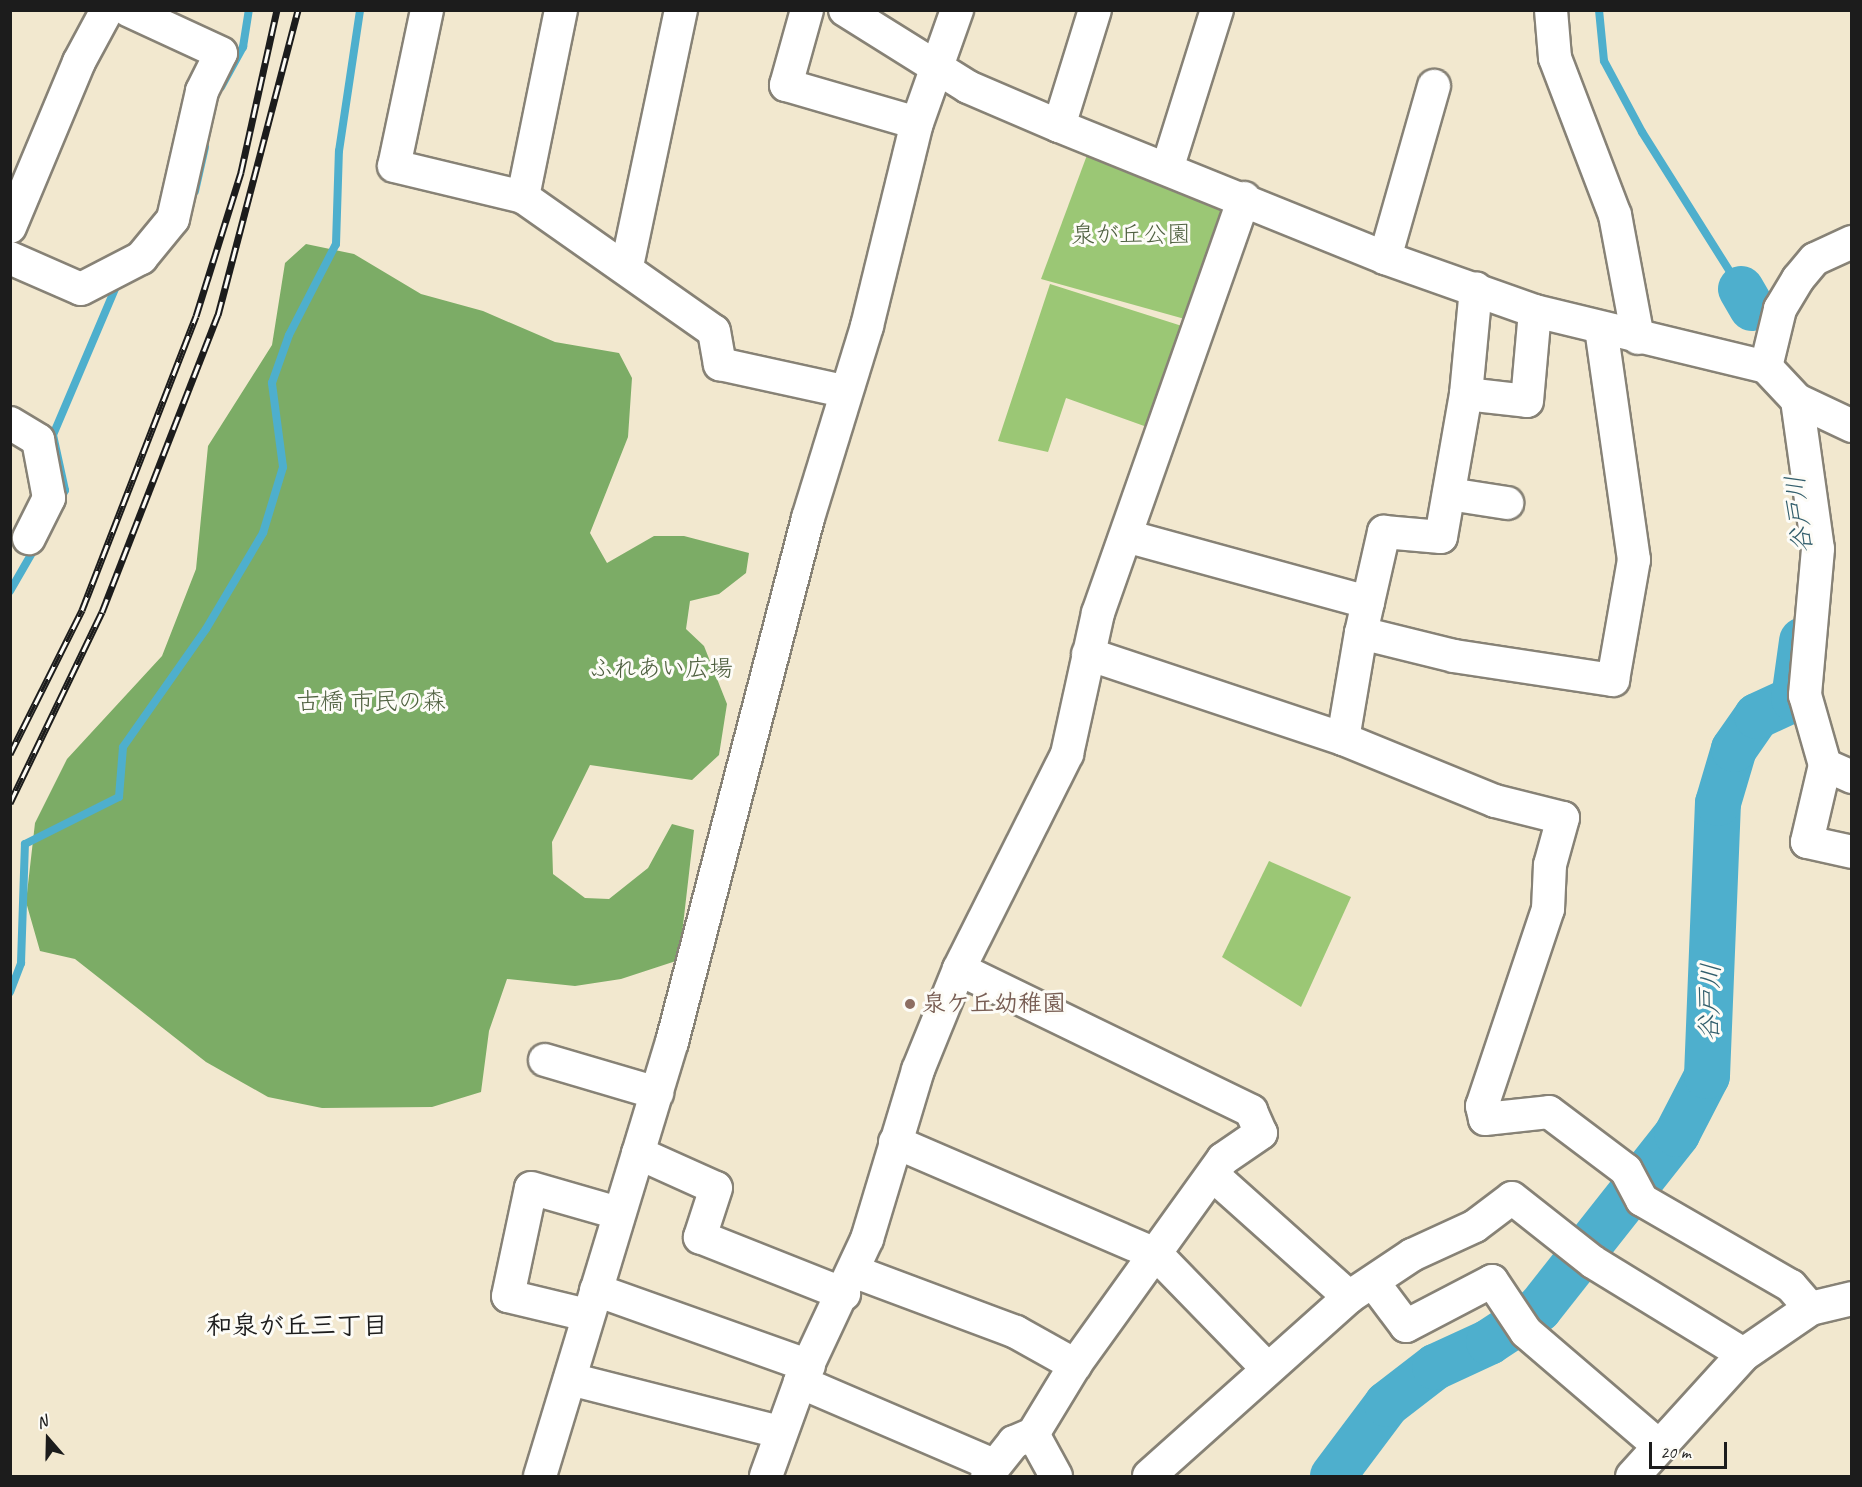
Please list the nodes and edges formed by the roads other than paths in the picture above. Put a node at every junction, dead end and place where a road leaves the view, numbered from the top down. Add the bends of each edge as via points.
1 (108, 10) edge
2 (128, 10) edge
3 (427, 10) edge
4 (561, 10) edge
5 (681, 10) edge
6 (807, 10) edge
7 (845, 10) edge
8 (957, 10) edge
9 (1095, 10) edge
10 (1217, 10) edge
11 (1551, 10) edge
12 (935, 67) junction
13 (1434, 86) dead end
14 (917, 123) junction
15 (1059, 126) junction
16 (1168, 166) junction
17 (523, 197) junction
18 (1244, 198) junction
19 (11, 224) edge
20 (1851, 242) edge
21 (10, 258) edge
22 (1386, 258) junction
23 (627, 266) junction
24 (1476, 288) junction
25 (1535, 310) junction
26 (1601, 328) junction
27 (1638, 338) junction
28 (1766, 367) junction
29 (843, 391) junction
30 (1466, 394) junction
31 (1797, 400) junction
32 (10, 423) edge
33 (1851, 426) edge
34 (1449, 494) junction
35 (1507, 503) dead end
36 (1126, 536) junction
37 (28, 538) dead end
38 (1368, 602) junction
39 (1361, 633) junction
40 (1088, 654) junction
41 (1343, 739) junction
42 (1838, 771) edge
43 (1851, 852) edge
44 (959, 969) junction
45 (545, 1060) dead end
46 (657, 1093) junction
47 (895, 1142) junction
48 (638, 1153) junction
49 (1215, 1177) junction
50 (618, 1213) junction
51 (1157, 1255) junction
52 (849, 1283) junction
53 (1361, 1289) junction
54 (1851, 1298) edge
55 (592, 1303) junction
56 (1809, 1308) junction
57 (1743, 1354) junction
58 (1076, 1365) junction
59 (1266, 1367) junction
60 (805, 1374) junction
61 (570, 1379) junction
62 (779, 1432) junction
63 (1033, 1434) junction
64 (1658, 1445) junction
65 (989, 1470) edge
66 (540, 1476) edge
67 (766, 1476) edge
68 (1056, 1476) edge
69 (1149, 1476) edge
70 (1632, 1476) edge

1 - 19 street via 80,62
2 - 21 street via 221,53 202,91 172,219 141,258 81,289
3 - 17 street via 394,166
4 - 17 street
5 - 23 street
6 - 14 street via 786,85
7 - 12 street
8 - 12 street
9 - 15 street
10 - 16 street
11 - 27 street via 1555,58 1615,215
12 - 14 street
12 - 15 street
13 - 22 street
14 - 29 street via 867,326
15 - 16 street
16 - 18 street
17 - 23 street
18 - 22 street
18 - 36 street
20 - 28 street via 1815,259 1798,279 1780,309
22 - 24 street
23 - 29 street via 714,331 720,364
24 - 25 street
24 - 30 street
25 - 26 street
25 - 30 street via 1527,400
26 - 27 street
26 - 39 street via 1634,560 1613,680 1454,656
27 - 28 street
28 - 31 street
29 - 46 street
30 - 34 street
31 - 33 street
31 - 42 street via 1818,549 1805,695
32 - 37 street via 38,440 49,498
34 - 35 street
34 - 38 street via 1441,537 1384,532
36 - 38 street
36 - 40 street
38 - 39 street
39 - 41 street
40 - 41 street
40 - 44 street via 1067,754
41 - 56 street via 1495,801 1563,818 1550,865 1548,909 1485,1119 1549,1112 1626,1170 1642,1200 1791,1286
42 - 43 street via 1807,842
44 - 47 street
44 - 49 street via 1251,1111 1260,1133 1223,1159
45 - 46 street
46 - 48 street
47 - 51 street
47 - 52 street
48 - 50 street
48 - 52 street via 716,1188 700,1237
49 - 51 street
49 - 53 street
50 - 55 street
50 - 55 street via 531,1188 508,1296
51 - 58 street
51 - 59 street
52 - 58 street via 1016,1332
52 - 60 street
53 - 57 street via 1412,1255 1475,1226 1512,1198 1585,1257
53 - 59 street
53 - 64 street via 1406,1326 1492,1281 1522,1324
54 - 56 street
55 - 60 street
55 - 61 street
56 - 57 street
57 - 64 street
58 - 63 street
59 - 69 street
60 - 62 street
60 - 65 street
61 - 62 street
61 - 66 street
62 - 67 street
63 - 65 street via 1014,1442
63 - 68 street
64 - 70 street

